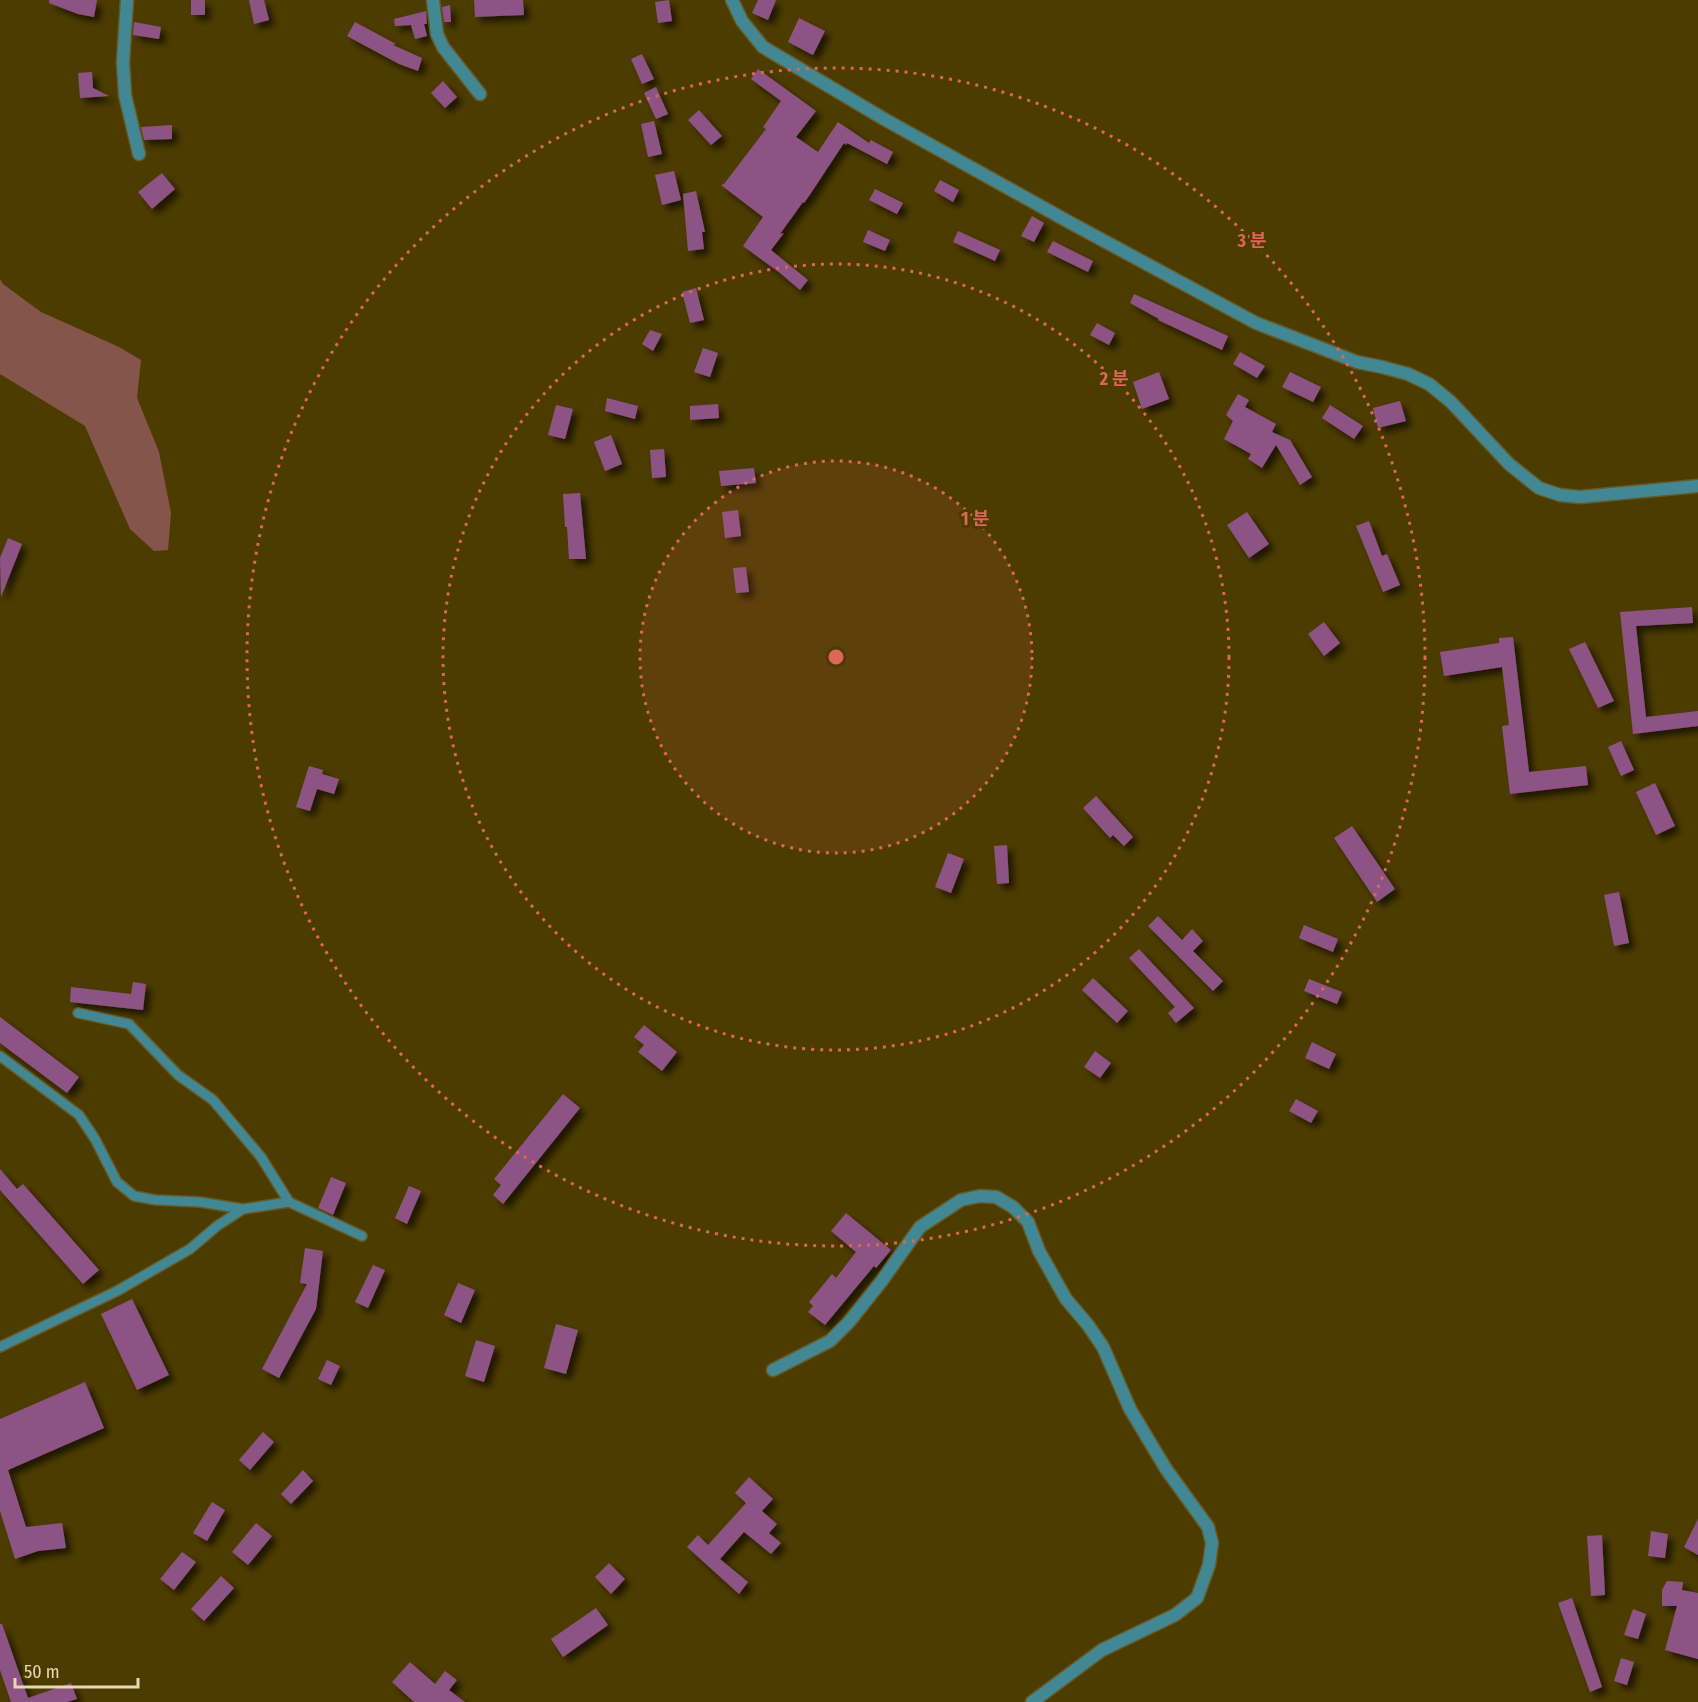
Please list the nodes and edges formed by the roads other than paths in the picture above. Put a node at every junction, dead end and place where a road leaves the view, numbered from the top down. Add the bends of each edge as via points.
1 (127, 0) edge
2 (433, 0) edge
3 (732, 0) edge
4 (480, 94) dead end
5 (139, 154) dead end
6 (1698, 486) edge
7 (78, 1013) dead end
8 (0, 1056) edge
9 (289, 1202) junction
10 (243, 1209) junction
11 (362, 1236) dead end
12 (0, 1347) edge
13 (772, 1370) dead end
14 (1032, 1702) edge

1 - 5 street via 125,95
2 - 4 street via 437,34 443,48
3 - 6 street via 742,21 764,47 1069,222 1257,323 1357,362 1408,374 1429,384 1452,402 1509,464 1539,488 1580,497
7 - 9 lane via 129,1024 178,1074 213,1100 261,1157
8 - 10 lane via 79,1115 117,1182 134,1196
9 - 10 lane
9 - 11 lane
10 - 12 lane via 190,1249 117,1291
13 - 14 street via 830,1341 881,1282 920,1227 961,1200 996,1197 1028,1222 1066,1299 1103,1347 1130,1409 1166,1469 1208,1527 1212,1543 1197,1598 1175,1614 1102,1650

